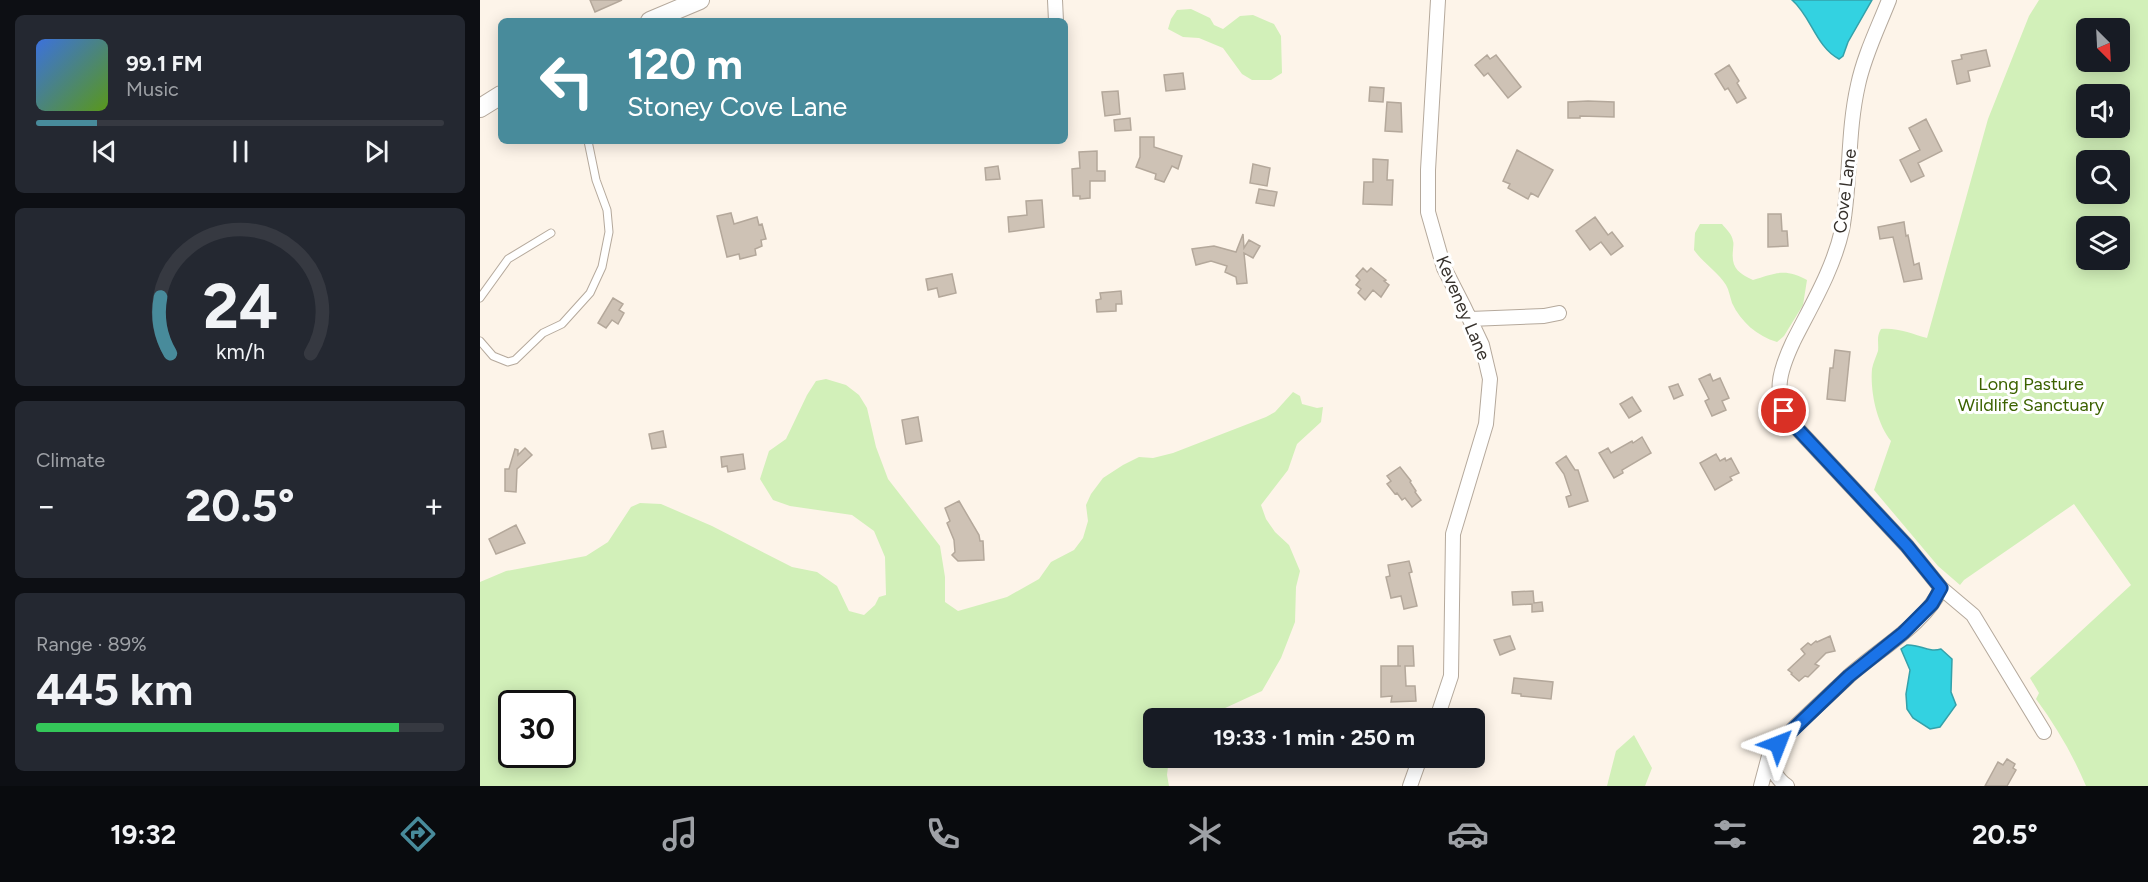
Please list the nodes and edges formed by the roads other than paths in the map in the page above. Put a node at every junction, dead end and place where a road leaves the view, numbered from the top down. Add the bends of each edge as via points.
1 (700, 0) edge
2 (1055, 0) edge
3 (1437, 0) edge
4 (1889, 0) edge
5 (657, 18) edge
6 (1056, 18) edge
7 (498, 97) edge
8 (480, 108) edge
9 (589, 144) edge
10 (551, 232) dead end
11 (480, 298) edge
12 (1559, 314) dead end
13 (1470, 319) junction
14 (480, 341) edge
15 (1941, 588) junction
16 (1440, 708) edge
17 (2044, 732) dead end
18 (1768, 756) junction
19 (1416, 768) edge
20 (1410, 786) edge
21 (1761, 786) edge
22 (1787, 786) edge

1 - 5 main road
2 - 6 street
3 - 13 street, Keveney Lane via 1428,212 1444,268
4 - 15 street, Cove Lane via 1858,85 1837,248 1784,364 1779,399 1792,423
7 - 8 main road
9 - 14 lane via 607,210 609,232 602,267 590,292 562,324 543,333 515,360 508,362 493,356
10 - 11 lane via 508,259
12 - 13 street
13 - 16 street, Keveney Lane via 1488,364 1489,403 1453,534 1451,676
15 - 17 street via 1973,615
15 - 18 street via 1932,604 1903,633 1849,676
18 - 21 street
18 - 22 street via 1780,782
19 - 20 street

